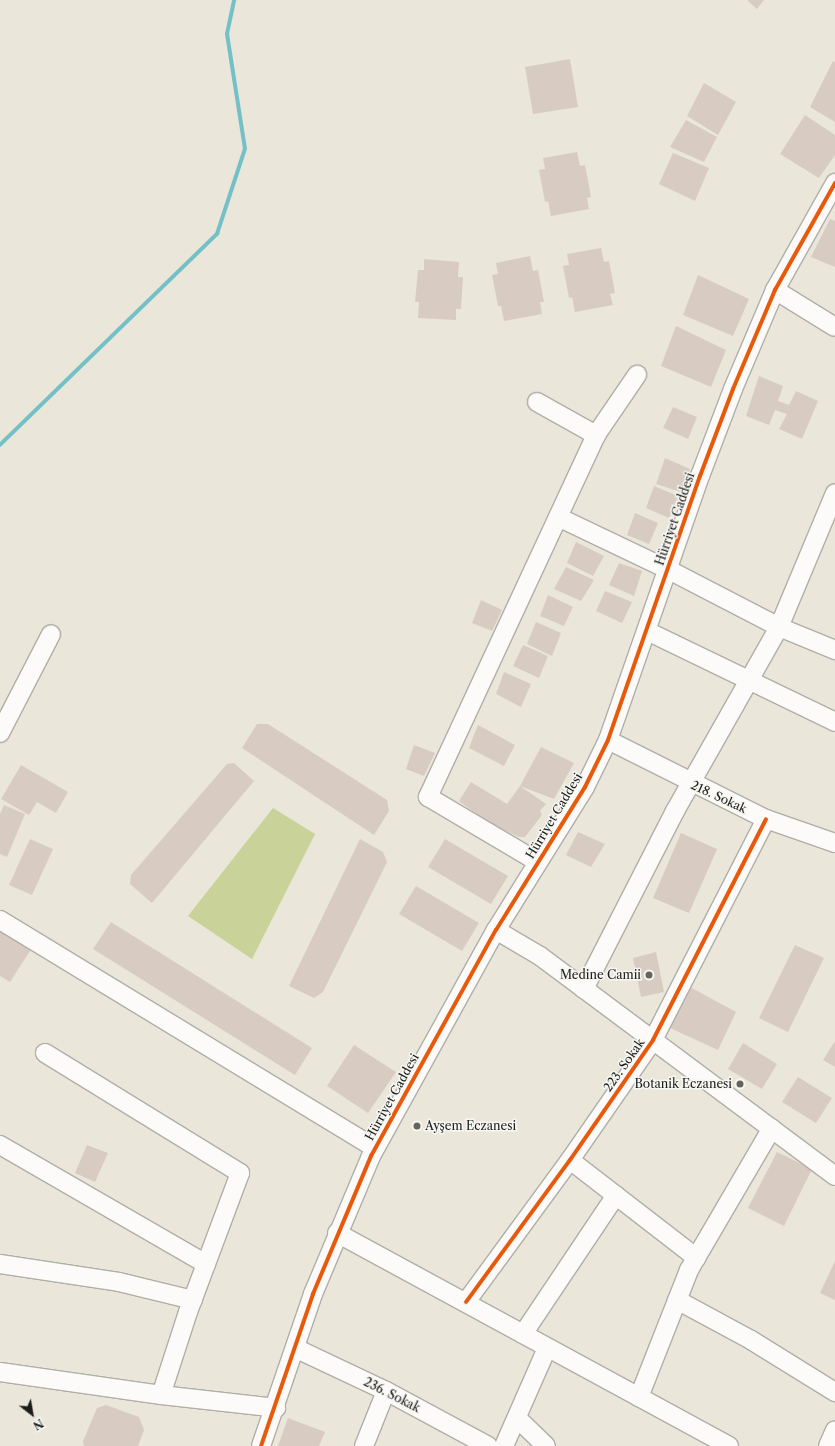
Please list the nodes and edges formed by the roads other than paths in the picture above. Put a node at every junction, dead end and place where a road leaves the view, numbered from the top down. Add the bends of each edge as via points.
1 (835, 183) edge
2 (775, 290) junction
3 (835, 327) edge
4 (637, 375) dead end
5 (537, 402) dead end
6 (596, 435) junction
7 (835, 493) edge
8 (558, 517) junction
9 (669, 570) junction
10 (779, 627) junction
11 (647, 631) junction
12 (51, 634) dead end
13 (835, 650) edge
14 (749, 681) junction
15 (835, 722) edge
16 (0, 733) edge
17 (608, 740) junction
18 (690, 784) junction
19 (766, 819) junction
20 (835, 843) edge
21 (538, 862) junction
22 (0, 920) edge
23 (496, 930) junction
24 (584, 990) junction
25 (653, 1040) junction
26 (44, 1053) dead end
27 (772, 1128) junction
28 (0, 1145) edge
29 (375, 1148) junction
30 (570, 1160) junction
31 (835, 1176) edge
32 (616, 1195) junction
33 (337, 1233) junction
34 (697, 1258) junction
35 (0, 1264) edge
36 (206, 1264) junction
37 (193, 1300) junction
38 (677, 1300) junction
39 (466, 1302) junction
40 (523, 1334) junction
41 (295, 1348) junction
42 (547, 1348) junction
43 (0, 1372) edge
44 (386, 1391) junction
45 (835, 1392) edge
46 (161, 1395) junction
47 (640, 1397) junction
48 (276, 1408) junction
49 (516, 1418) junction
50 (835, 1430) edge
51 (261, 1446) edge
52 (364, 1446) edge
53 (488, 1446) edge
54 (504, 1446) edge
55 (546, 1446) edge
56 (729, 1446) edge
57 (828, 1446) edge

1 - 2 street, Hürriyet Caddesi
2 - 3 street
2 - 9 street, Hürriyet Caddesi via 700,476
4 - 6 street
5 - 6 street
6 - 8 street
7 - 10 street
8 - 9 street
8 - 21 street via 428,797
9 - 10 street
9 - 11 street, Hürriyet Caddesi
10 - 13 street
10 - 14 street
11 - 14 street
11 - 17 street, Hürriyet Caddesi
12 - 16 street
14 - 15 street
14 - 18 street
17 - 18 street, 218. Sokak
17 - 21 street, Hürriyet Caddesi via 585,787
18 - 19 street, 218. Sokak
18 - 24 street
19 - 20 street, 218. Sokak
19 - 25 street, 223. Sokak
21 - 23 street, Hürriyet Caddesi
22 - 29 street
23 - 24 street via 540,956
23 - 29 street, Hürriyet Caddesi
24 - 25 street
25 - 27 street
25 - 30 street, 223. Sokak
26 - 36 street via 240,1173
27 - 31 street
27 - 34 street
28 - 36 street
29 - 33 street, Hürriyet Caddesi
30 - 32 street
30 - 39 street, 223. Sokak
32 - 34 street
32 - 40 street
33 - 39 street
33 - 41 street, Hürriyet Caddesi
34 - 38 street
35 - 37 street via 119,1282
36 - 37 street
37 - 46 street
38 - 45 street via 751,1340
38 - 47 street
39 - 40 street
40 - 42 street
41 - 44 street, 236. Sokak
41 - 48 street, Hürriyet Caddesi
42 - 47 street
42 - 49 street
43 - 46 street
44 - 52 street
44 - 53 street, 236. Sokak
46 - 48 street
47 - 56 street
48 - 51 street, Hürriyet Caddesi
49 - 54 street
49 - 55 street
50 - 57 street

